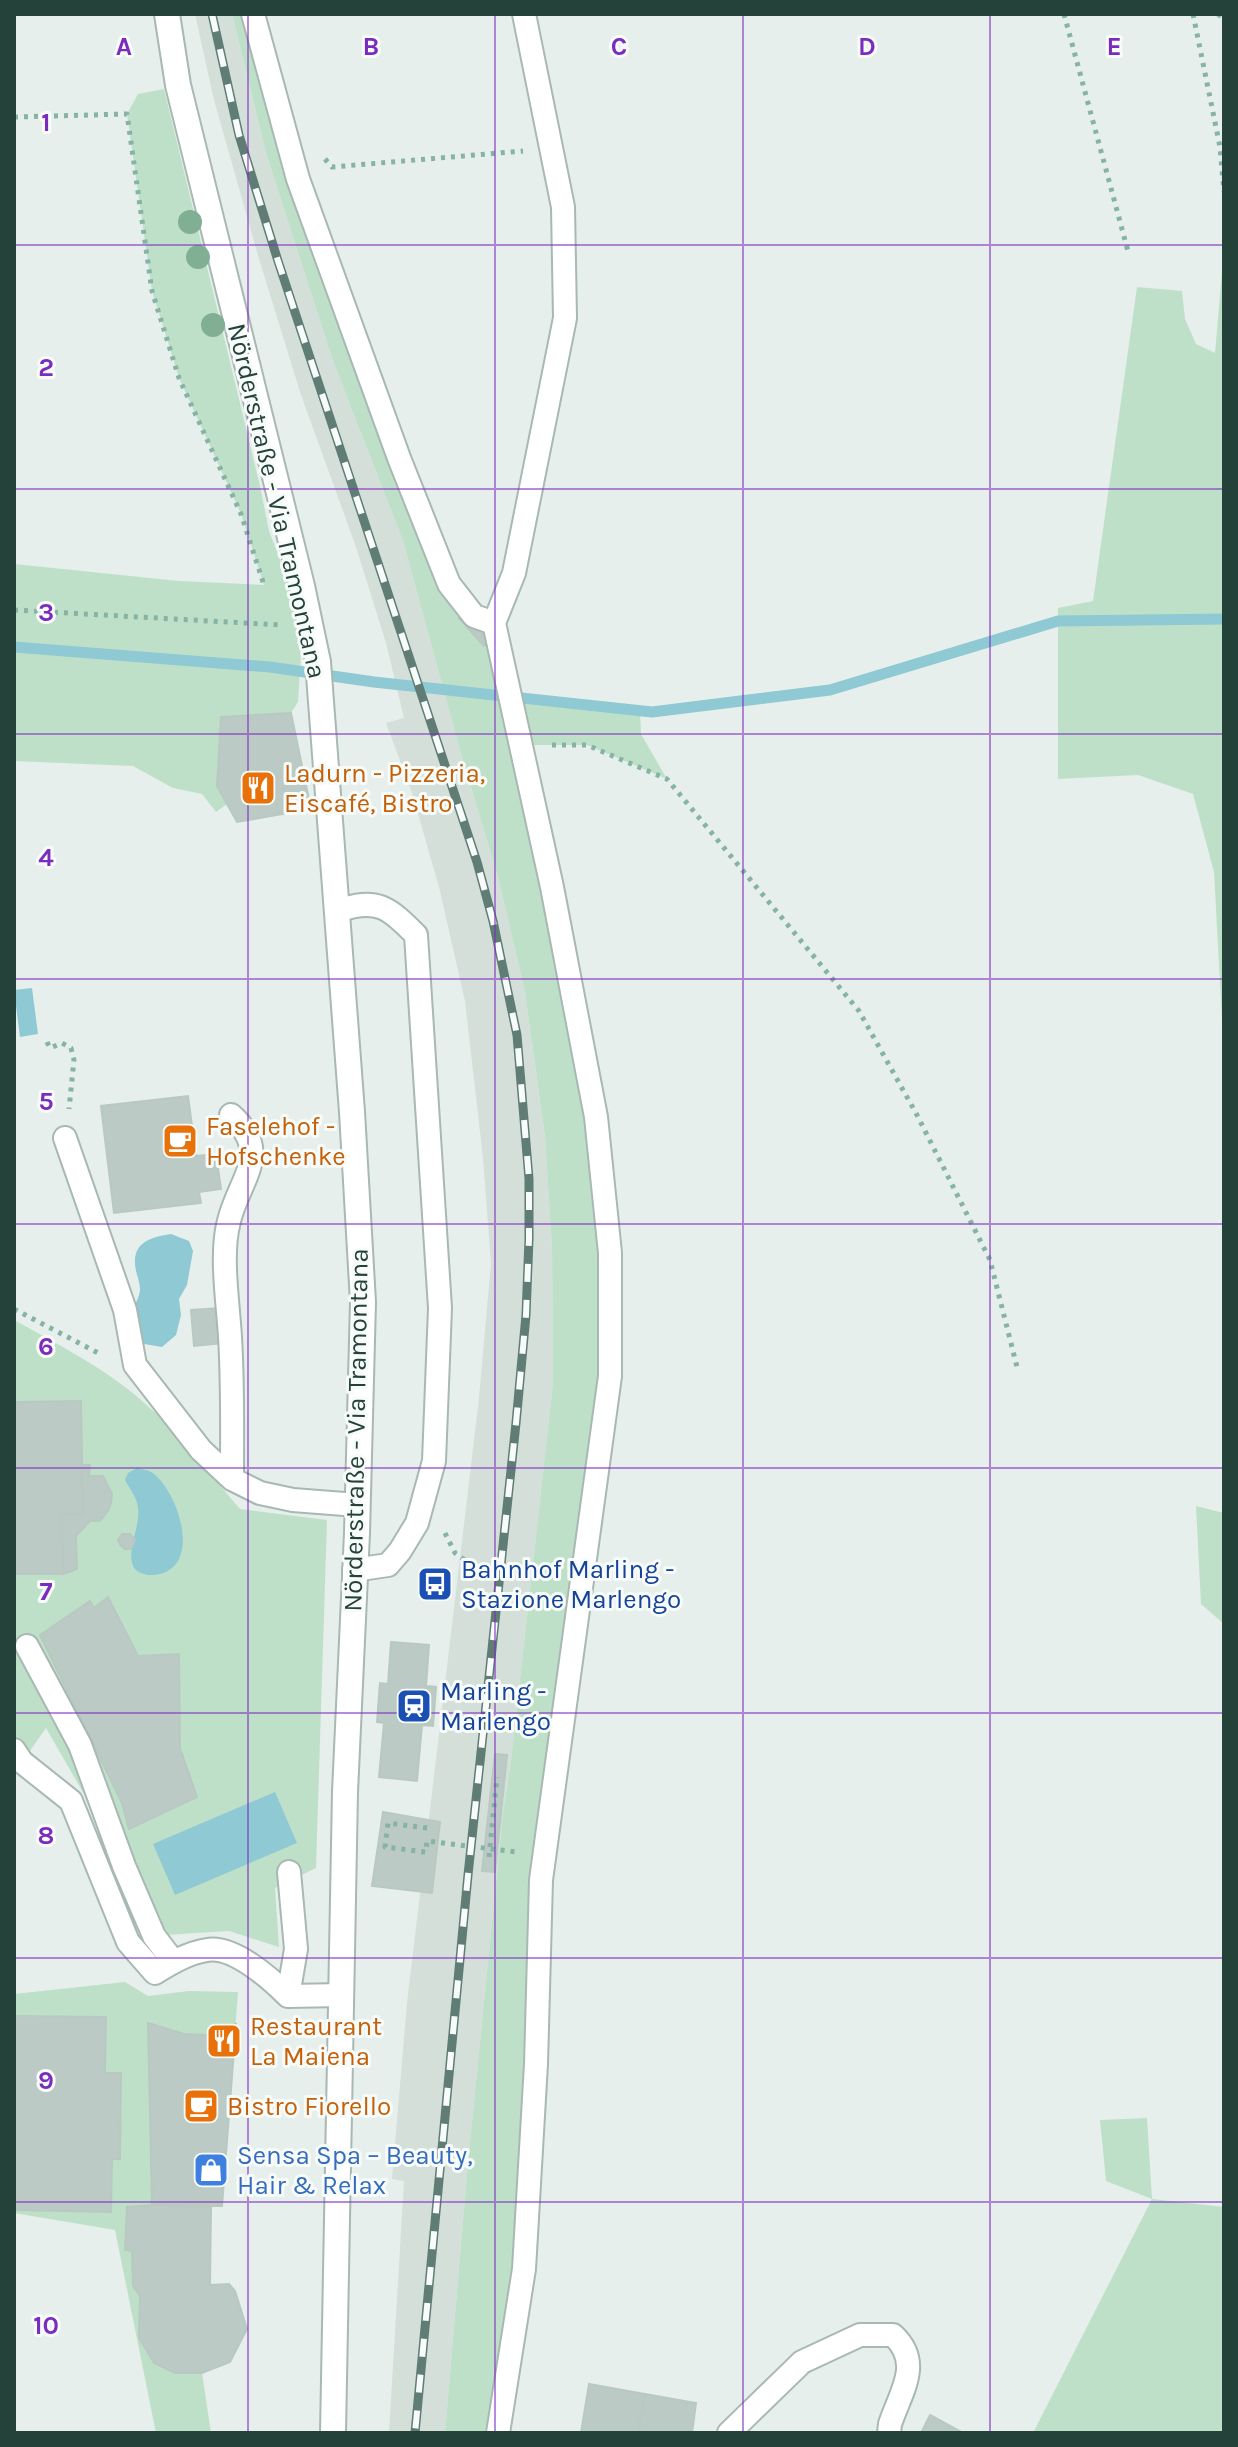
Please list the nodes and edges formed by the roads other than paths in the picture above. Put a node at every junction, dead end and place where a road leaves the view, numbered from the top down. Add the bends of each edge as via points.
1 (167, 14) edge
2 (253, 14) edge
3 (524, 14) edge
4 (494, 623) junction
5 (337, 911) junction
6 (231, 1115) dead end
7 (65, 1138) road end
8 (232, 1479) junction
9 (357, 1505) junction
10 (354, 1570) junction
11 (27, 1646) dead end
12 (14, 1750) edge
13 (289, 1872) dead end
14 (173, 1961) junction
15 (342, 1995) junction
16 (288, 1996) junction
17 (333, 2433) edge
18 (498, 2433) edge
19 (729, 2433) edge
20 (889, 2433) edge

1 - 5 street, Nörderstraße - Via Tramontana via 178,85 318,662
2 - 4 lane via 304,194 399,458 449,584 474,616
3 - 4 lane via 563,207 565,318 514,573
4 - 18 lane via 596,1117 610,1253 610,1376 541,1880 524,2269
5 - 9 street, Nörderstraße - Via Tramontana via 363,1302
5 - 10 lane via 359,904 391,910 416,935 440,1308 434,1461 423,1505 388,1565
6 - 8 lane via 249,1134 251,1150 229,1221 226,1253
7 - 8 lane via 125,1310 135,1365 201,1450
8 - 9 lane via 260,1493 293,1500
9 - 10 street, Nörderstraße - Via Tramontana
10 - 15 street, Nörderstraße - Via Tramontana
11 - 14 lane via 80,1745 154,1936
12 - 14 lane via 71,1801 128,1942 155,1973
13 - 16 lane via 296,1949
14 - 16 lane via 210,1949 236,1956
15 - 16 lane
15 - 17 street, Nörderstraße - Via Tramontana
19 - 20 lane via 802,2362 860,2335 893,2335 906,2347 910,2371

